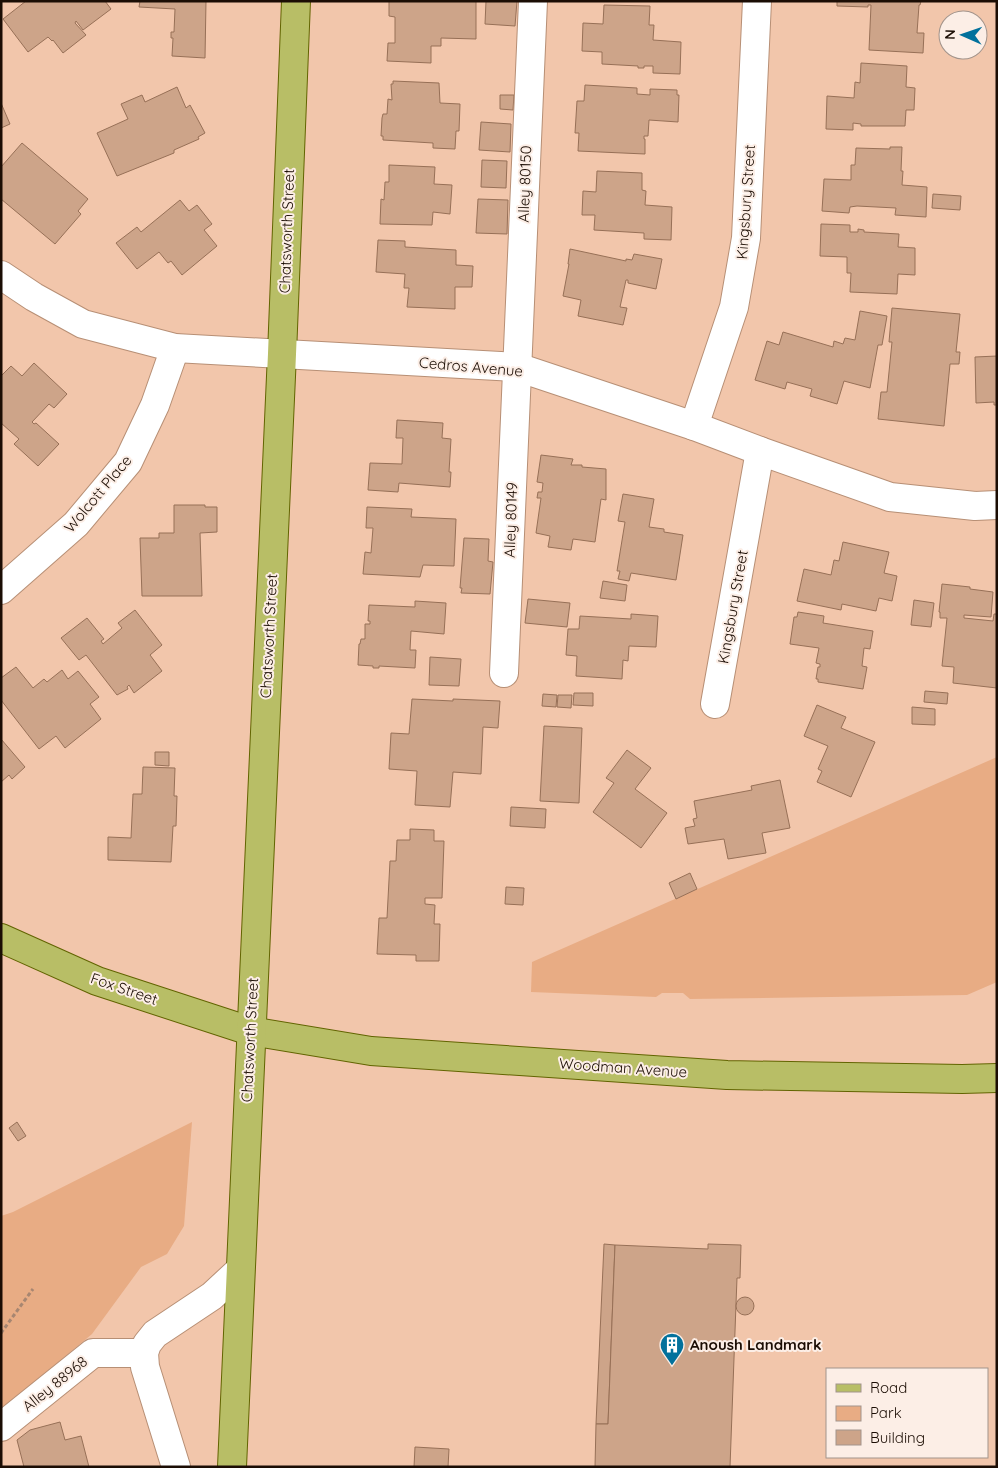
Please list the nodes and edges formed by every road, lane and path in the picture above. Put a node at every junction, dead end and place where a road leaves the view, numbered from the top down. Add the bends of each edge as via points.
1 (296, 1) edge
2 (533, 1) edge
3 (757, 1) edge
4 (1, 275) edge
5 (175, 348) junction
6 (282, 354) junction
7 (517, 367) junction
8 (694, 426) junction
9 (760, 452) junction
10 (997, 505) edge
11 (1, 590) edge
12 (504, 673) dead end
13 (716, 704) dead end
14 (1, 938) edge
15 (250, 1031) junction
16 (997, 1078) edge
17 (240, 1270) junction
18 (33, 1289) dead end
19 (1, 1333) edge
20 (144, 1353) junction
21 (1, 1427) edge
22 (176, 1467) edge
23 (232, 1467) edge

1 - 6 main road, Chatsworth Street
2 - 7 street, Alley 80150
3 - 8 street, Kingsbury Street via 746,238 734,307
4 - 5 street, Cedros Avenue via 83,324
5 - 6 street, Cedros Avenue
5 - 11 street, Wolcott Place via 155,405 128,462 76,524
6 - 7 street, Cedros Avenue
6 - 15 main road, Chatsworth Street
7 - 8 street, Cedros Avenue
7 - 12 street, Alley 80149
8 - 9 street, Cedros Avenue
9 - 10 street, Cedros Avenue via 890,496 975,506
9 - 13 street, Kingsbury Street
14 - 15 main road, Fox Street via 97,981
15 - 16 main road, Woodman Avenue via 371,1051 727,1075
15 - 17 main road, Chatsworth Street
17 - 20 street via 212,1296 155,1334
17 - 23 main road, Chatsworth Street
18 - 19 path
20 - 21 street, Alley 88968 via 93,1354
20 - 22 street via 145,1367

